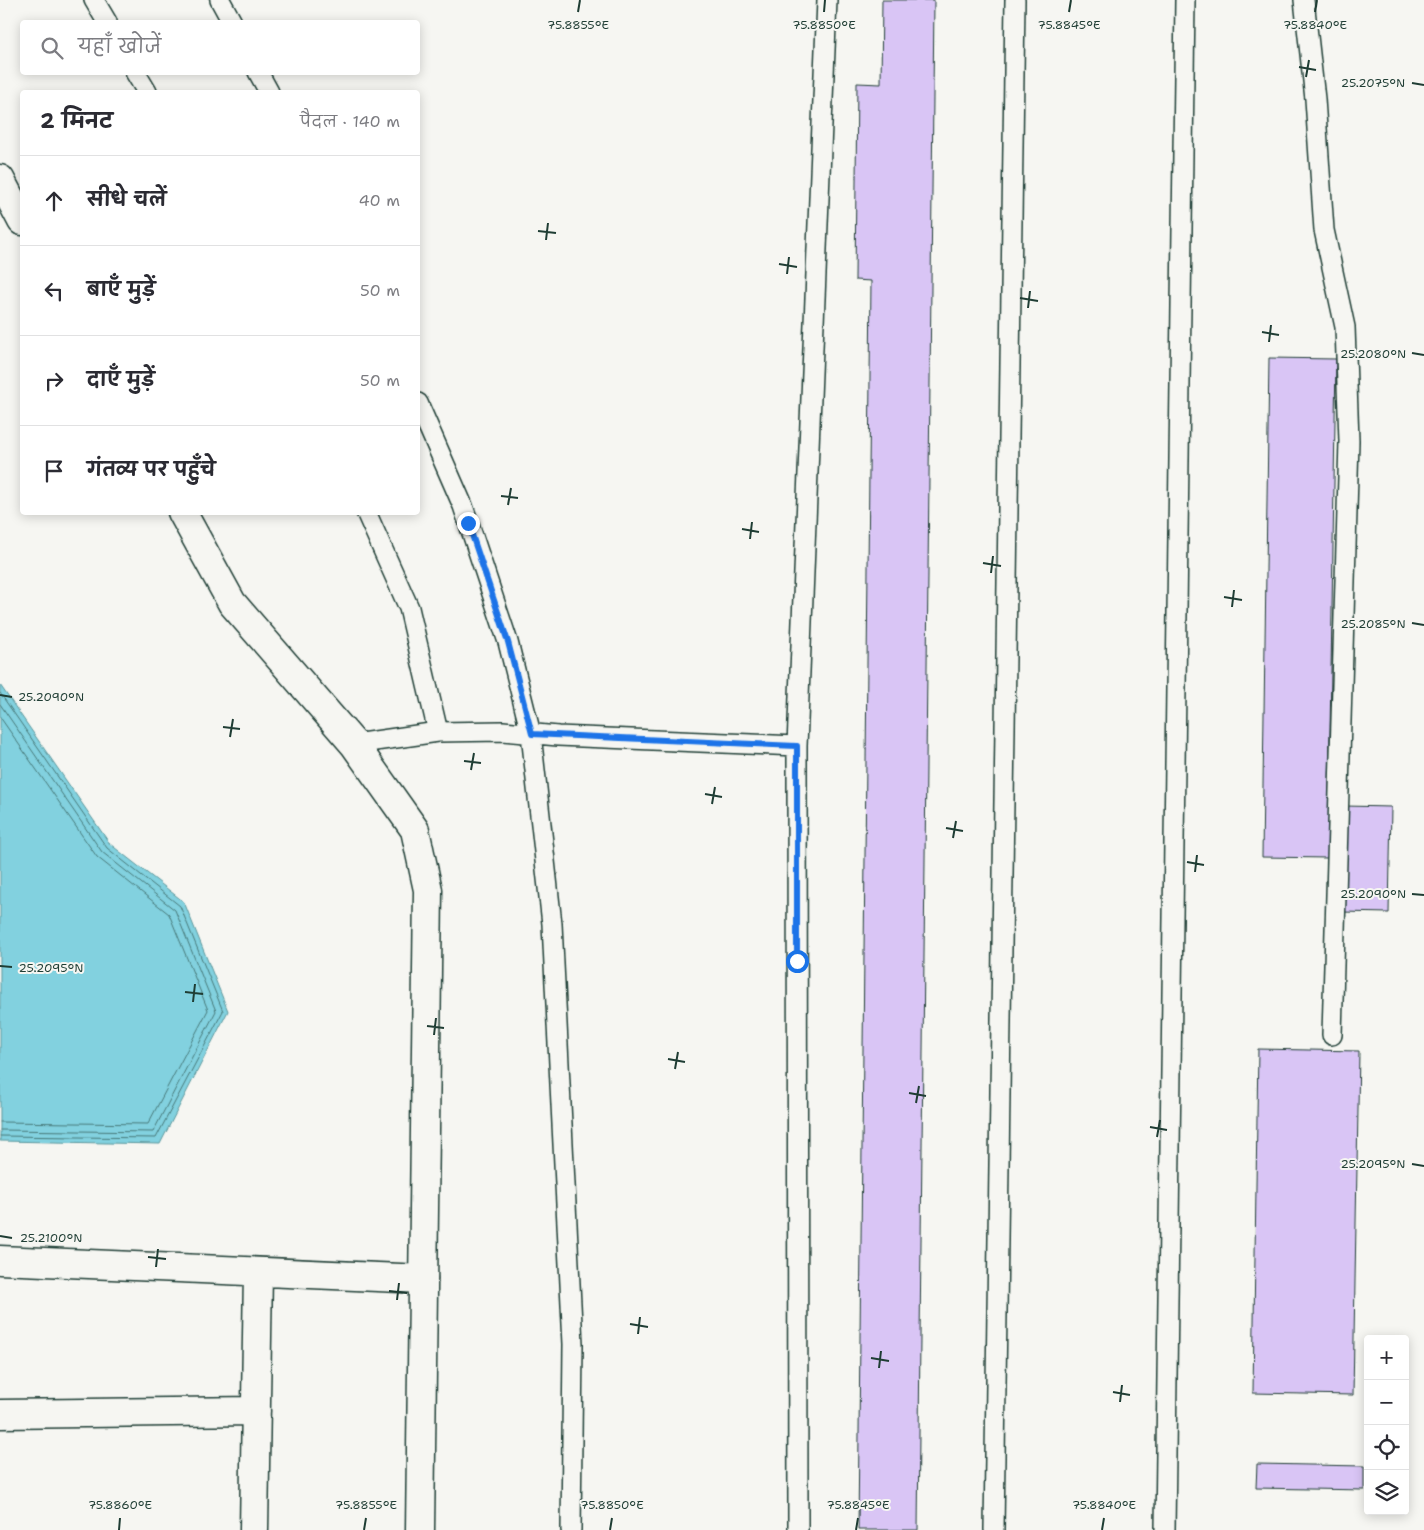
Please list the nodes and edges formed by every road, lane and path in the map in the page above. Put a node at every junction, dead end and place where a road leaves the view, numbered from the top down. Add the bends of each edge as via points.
1 (94, 0) edge
2 (220, 0) edge
3 (827, 0) edge
4 (1015, 0) edge
5 (1185, 0) edge
6 (1304, 0) edge
7 (106, 20) edge
8 (231, 20) edge
9 (137, 75) edge
10 (260, 75) edge
11 (145, 90) edge
12 (268, 90) edge
13 (0, 179) edge
14 (20, 217) edge
15 (420, 408) edge
16 (184, 515) edge
17 (367, 515) edge
18 (438, 732) junction
19 (532, 734) junction
20 (354, 744) junction
21 (797, 746) junction
22 (1332, 1035) dead end
23 (0, 1260) edge
24 (258, 1272) junction
25 (423, 1279) junction
26 (256, 1411) junction
27 (0, 1414) edge
28 (254, 1530) edge
29 (420, 1530) edge
30 (571, 1530) edge
31 (798, 1530) edge
32 (994, 1530) edge
33 (1165, 1530) edge

1 - 7 lane
2 - 8 lane
3 - 21 lane
4 - 32 lane
5 - 33 lane
6 - 22 lane via 1324,230 1345,327 1348,431
9 - 11 lane
10 - 12 lane
13 - 14 street
15 - 19 lane via 463,506 508,642
16 - 20 street via 232,603
17 - 18 lane via 408,608
18 - 19 lane
18 - 20 lane
19 - 21 lane
19 - 30 lane via 553,944 573,1344
20 - 25 street via 415,830 428,890
21 - 31 lane
23 - 24 street
24 - 25 street
24 - 26 street
25 - 29 street
26 - 27 street
26 - 28 street

